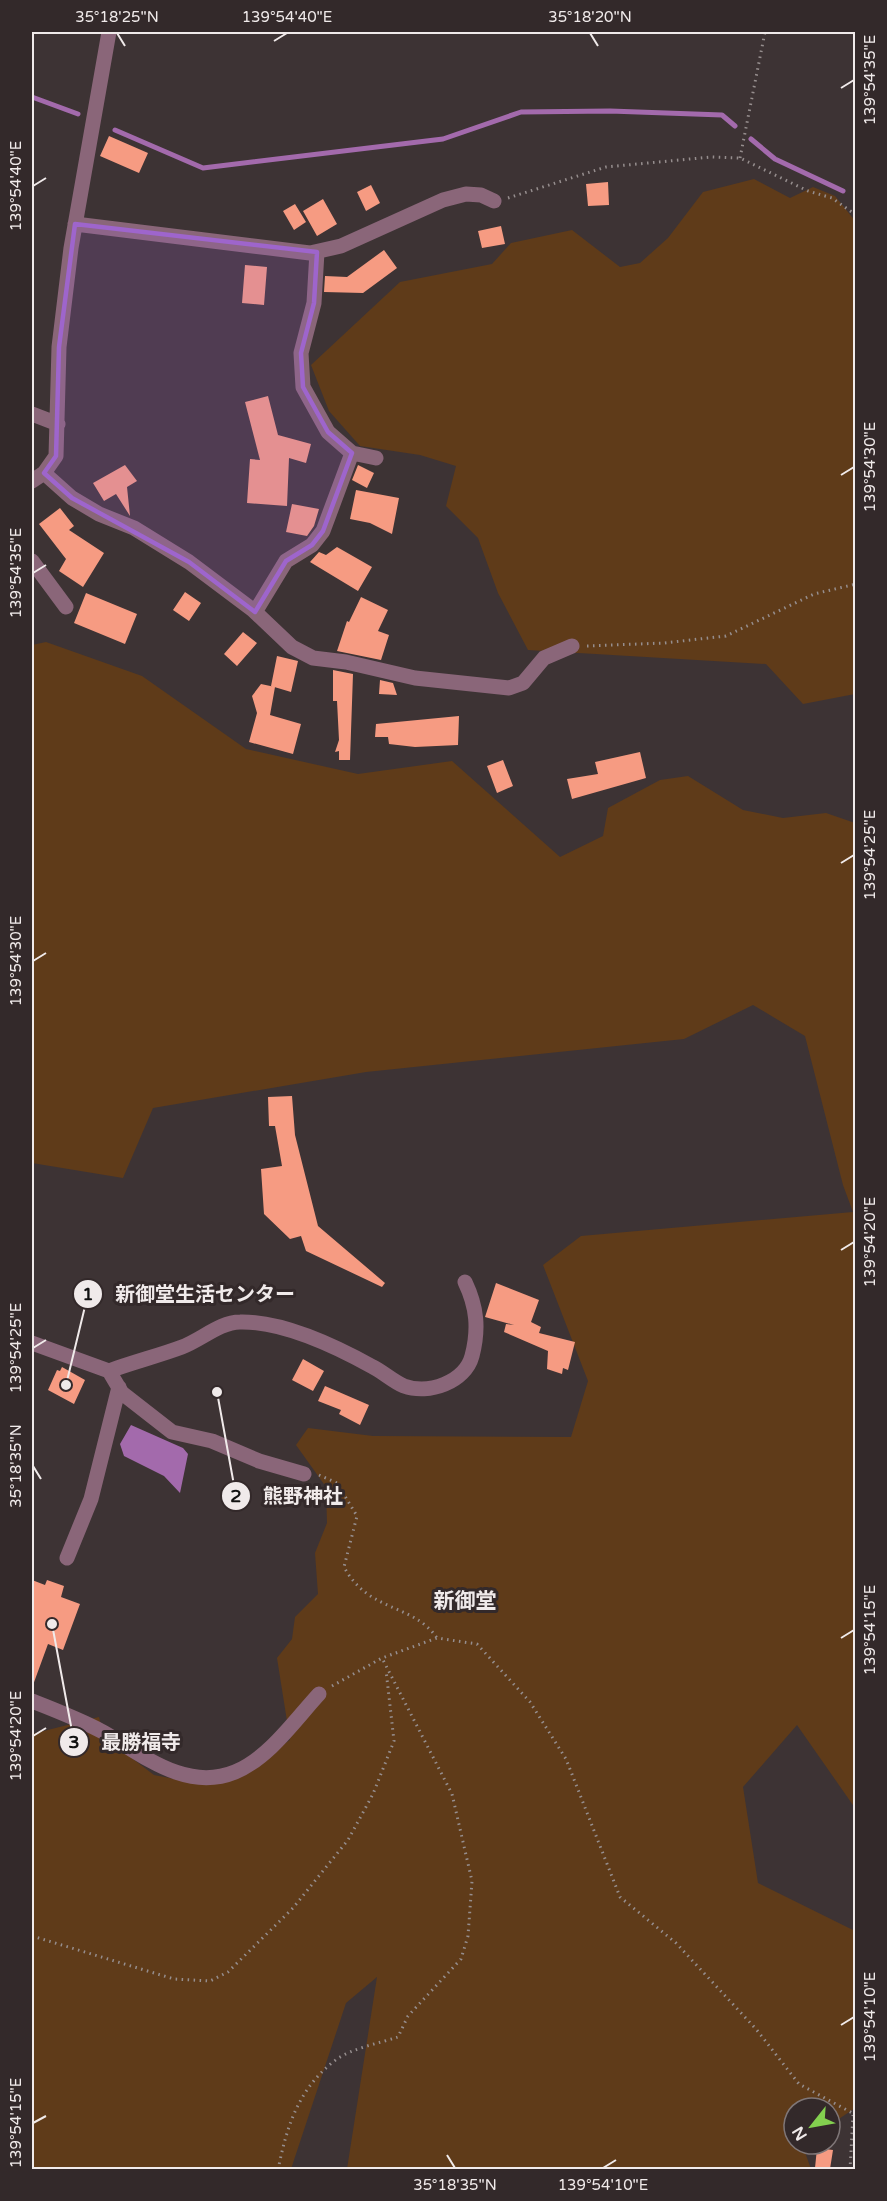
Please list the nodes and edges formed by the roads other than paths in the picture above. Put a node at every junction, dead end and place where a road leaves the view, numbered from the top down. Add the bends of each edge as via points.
1 (110, 32) edge
2 (494, 201) road end
3 (75, 225) junction
4 (317, 252) junction
5 (32, 414) edge
6 (58, 424) junction
7 (352, 453) junction
8 (376, 458) dead end
9 (38, 477) edge
10 (32, 561) edge
11 (66, 607) dead end
12 (255, 612) junction
13 (572, 646) road end
14 (465, 1281) dead end
15 (32, 1343) edge
16 (109, 1371) junction
17 (119, 1387) junction
18 (304, 1474) road end
19 (67, 1558) dead end
20 (319, 1694) road end
21 (32, 1701) edge

1 - 3 street
2 - 4 street via 466,194 443,200 341,246
3 - 4 street
3 - 6 street via 59,347
4 - 7 street via 314,303 302,353 303,387 328,432
5 - 6 street
6 - 9 street via 56,456
7 - 8 street
7 - 12 street via 323,531 312,545 285,561
9 - 12 street via 189,562
10 - 11 street
12 - 13 street via 292,647 313,658 415,678 495,688 524,683 544,658
14 - 16 street via 477,1317 469,1368 439,1386 405,1386 343,1350 312,1338 239,1322 183,1347
15 - 16 street
16 - 17 street
17 - 18 street via 142,1411 172,1432 212,1441
17 - 19 street via 92,1499
20 - 21 street via 267,1751 235,1772 211,1777 184,1775 155,1765 102,1732

